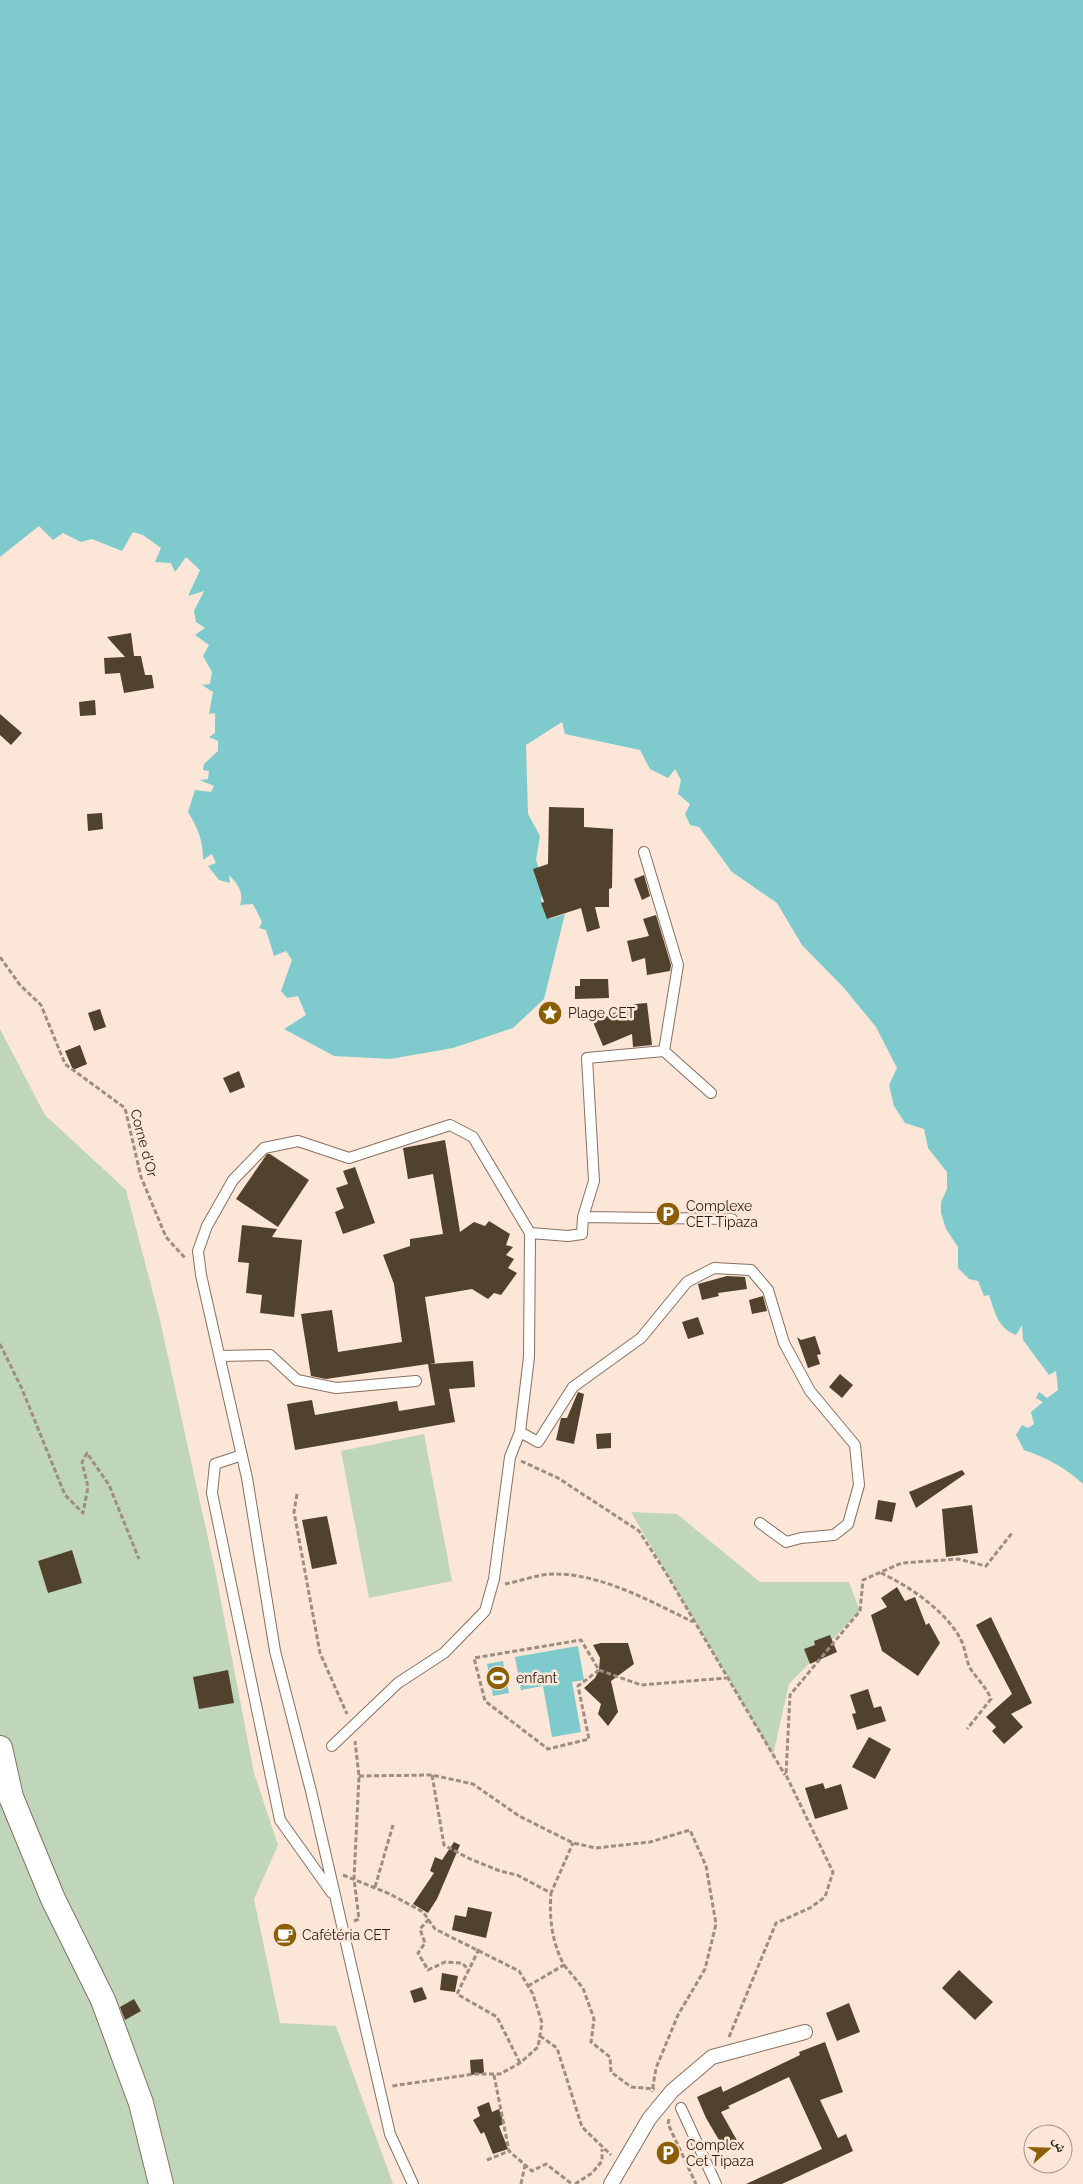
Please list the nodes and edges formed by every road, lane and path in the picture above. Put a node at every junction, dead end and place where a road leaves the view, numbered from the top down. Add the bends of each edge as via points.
1 (644, 852) dead end
2 (0, 957) edge
3 (664, 1051) junction
4 (711, 1093) dead end
5 (582, 1217) junction
6 (732, 1219) dead end
7 (530, 1233) junction
8 (201, 1275) junction
9 (0, 1344) edge
10 (220, 1356) junction
11 (416, 1381) dead end
12 (520, 1432) junction
13 (242, 1455) junction
14 (510, 1457) junction
15 (297, 1494) dead end
16 (760, 1523) dead end
17 (1012, 1533) dead end
18 (139, 1559) dead end
19 (880, 1572) junction
20 (492, 1587) junction
21 (695, 1623) junction
22 (599, 1670) junction
23 (726, 1678) junction
24 (353, 1726) junction
25 (967, 1729) dead end
26 (332, 1746) dead end
27 (0, 1748) edge
28 (432, 1775) junction
29 (358, 1776) junction
30 (788, 1780) junction
31 (393, 1825) dead end
32 (573, 1843) junction
33 (328, 1869) junction
34 (354, 1879) junction
35 (375, 1887) junction
36 (550, 1893) junction
37 (335, 1898) junction
38 (429, 1919) junction
39 (341, 1926) junction
40 (310, 1940) dead end
41 (479, 1949) junction
42 (564, 1965) junction
43 (469, 1970) junction
44 (528, 1986) junction
45 (805, 2032) dead end
46 (540, 2036) junction
47 (722, 2054) junction
48 (520, 2063) junction
49 (494, 2074) junction
50 (379, 2088) junction
51 (653, 2089) junction
52 (672, 2091) junction
53 (680, 2108) dead end
54 (649, 2119) junction
55 (602, 2148) junction
56 (509, 2151) junction
57 (488, 2160) dead end
58 (623, 2164) junction
59 (525, 2165) junction
60 (162, 2184) edge
61 (413, 2184) edge
62 (520, 2184) edge
63 (574, 2184) edge
64 (611, 2184) edge
65 (696, 2184) edge
66 (716, 2184) edge

1 - 3 lane via 678,965
2 - 8 path, Corne d'Or via 20,985 41,1005 65,1064 125,1108 141,1177 166,1237
3 - 4 lane
3 - 5 lane via 586,1058 594,1180
5 - 6 lane
5 - 7 lane via 582,1234
7 - 8 lane via 473,1137 450,1125 348,1158 298,1140 264,1148 233,1180 207,1226 198,1251
7 - 12 lane via 529,1357
8 - 10 lane
9 - 18 path via 65,1495 84,1513 88,1487 82,1462 87,1453 109,1485
10 - 11 lane via 270,1355 297,1380 336,1388
10 - 13 lane
12 - 14 lane
12 - 16 lane via 538,1442 573,1387 640,1338 687,1282 714,1268 751,1270 768,1290 784,1343 810,1391 855,1445 859,1485 848,1524 834,1535 786,1542
13 - 33 lane via 275,1651
13 - 37 lane via 215,1464 212,1493 280,1820
14 - 20 lane
14 - 21 path via 558,1478 639,1531
15 - 24 path via 294,1512 320,1654
17 - 19 path via 986,1566 958,1559 902,1563
19 - 25 path via 906,1585 937,1609 962,1640 971,1670 986,1686 991,1699
19 - 30 path via 863,1580 860,1611 790,1695
20 - 21 path via 556,1573 588,1578 646,1599
20 - 24 lane via 485,1611 451,1646 398,1683
21 - 23 path
22 - 22 path via 581,1640 474,1658 484,1701 548,1749 589,1739 578,1686
22 - 23 path via 641,1685
23 - 30 path
24 - 26 lane
24 - 29 path
27 - 60 street via 11,1797 53,1899 103,2000 141,2103
28 - 29 path
28 - 32 path via 473,1784 519,1816
28 - 36 path via 444,1845 500,1872 517,1874
29 - 34 path
30 - 47 path via 833,1872 825,1897 810,1908 776,1923
31 - 35 path
32 - 36 path
32 - 51 path via 596,1848 650,1842 690,1830 706,1866 716,1924 706,1969 678,2015 656,2068
33 - 34 path
33 - 37 lane
34 - 35 path
34 - 39 path via 359,1919
35 - 38 path via 424,1912
36 - 42 path via 556,1948
37 - 39 lane
38 - 41 path via 435,1928
38 - 43 path via 420,1930 425,1943 418,1953 428,1970 445,1962 462,1963
39 - 40 path
39 - 50 lane
41 - 43 path
41 - 44 path via 519,1971
42 - 44 path
42 - 51 path via 583,1988 594,2019 590,2042 610,2057 611,2072 631,2086
43 - 48 path via 457,1994 497,2017
44 - 46 path via 542,2022
45 - 47 street
46 - 48 path via 538,2047
46 - 55 path via 557,2048 582,2127
47 - 52 street via 712,2057
48 - 49 path
49 - 50 path
49 - 56 path
50 - 61 lane via 390,2134
51 - 52 path
51 - 54 path
52 - 54 street
52 - 65 path via 668,2124
53 - 66 lane
54 - 58 street
55 - 58 path
55 - 63 path via 602,2161 592,2173
56 - 57 path
56 - 59 path
58 - 64 street
59 - 62 path
59 - 63 path via 532,2171 546,2164

